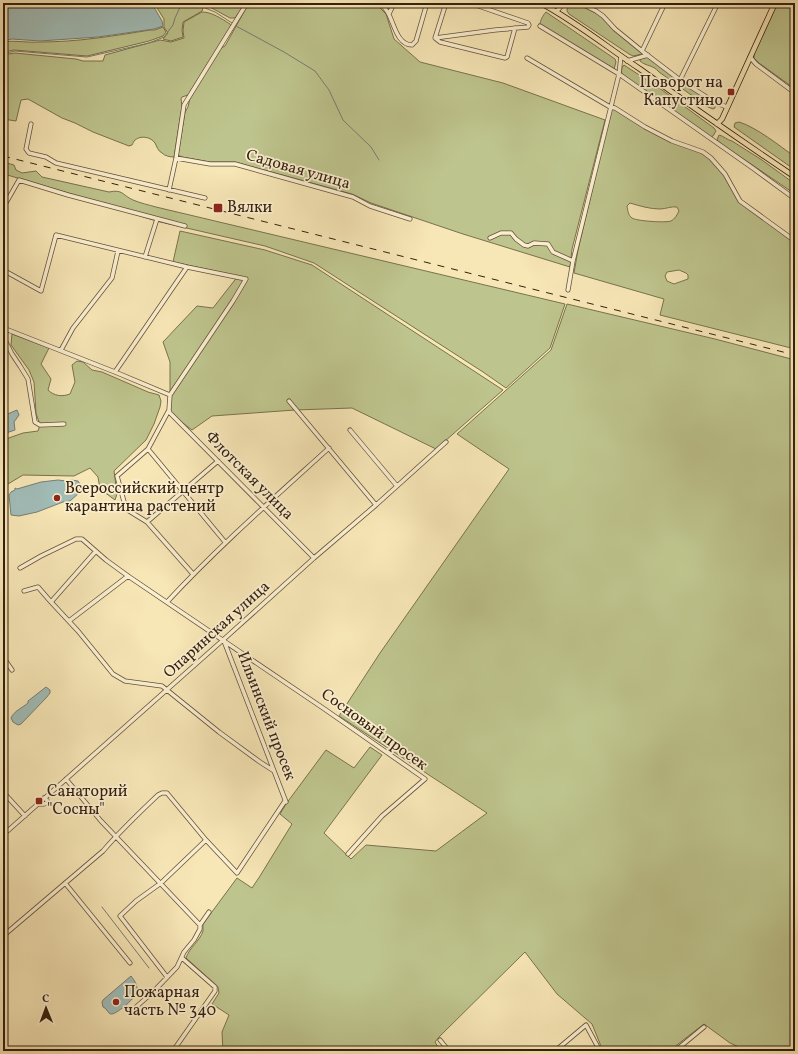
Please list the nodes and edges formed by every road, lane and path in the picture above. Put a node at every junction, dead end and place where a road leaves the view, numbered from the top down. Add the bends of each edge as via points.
1 (247, 3) edge
2 (380, 3) edge
3 (394, 3) edge
4 (427, 3) edge
5 (446, 3) edge
6 (470, 3) edge
7 (541, 3) edge
8 (564, 3) edge
9 (580, 3) edge
10 (665, 3) edge
11 (718, 3) edge
12 (775, 3) edge
13 (790, 3) edge
14 (795, 6) edge
15 (556, 12) junction
16 (389, 14) junction
17 (540, 26) dead end
18 (515, 28) junction
19 (435, 38) junction
20 (642, 51) junction
21 (648, 55) junction
22 (621, 56) junction
23 (750, 57) junction
24 (527, 58) dead end
25 (627, 61) junction
26 (618, 74) junction
27 (680, 80) junction
28 (795, 93) edge
29 (610, 107) junction
30 (727, 107) junction
31 (31, 124) dead end
32 (717, 124) junction
33 (176, 158) junction
34 (795, 177) edge
35 (169, 190) junction
36 (205, 198) dead end
37 (795, 199) edge
38 (3, 208) edge
39 (157, 219) junction
40 (410, 219) dead end
41 (185, 226) dead end
42 (490, 238) dead end
43 (794, 239) edge
44 (118, 251) junction
45 (145, 257) junction
46 (573, 261) junction
47 (187, 267) junction
48 (3, 270) edge
49 (568, 290) dead end
50 (4, 329) edge
51 (61, 350) junction
52 (115, 372) junction
53 (170, 395) junction
54 (289, 401) dead end
55 (169, 410) junction
56 (64, 424) dead end
57 (350, 430) dead end
58 (446, 442) dead end
59 (329, 448) junction
60 (148, 449) junction
61 (218, 461) junction
62 (397, 486) junction
63 (182, 491) junction
64 (376, 505) junction
65 (264, 507) junction
66 (147, 522) junction
67 (226, 542) junction
68 (96, 551) junction
69 (314, 558) junction
70 (20, 568) dead end
71 (193, 574) junction
72 (128, 576) junction
73 (24, 591) dead end
74 (51, 602) junction
75 (167, 602) junction
76 (70, 621) junction
77 (223, 640) junction
78 (3, 658) edge
79 (8, 665) junction
80 (3, 667) edge
81 (12, 670) dead end
82 (166, 690) junction
83 (274, 771) junction
84 (66, 779) junction
85 (3, 792) edge
86 (25, 816) junction
87 (3, 835) edge
88 (116, 836) junction
89 (206, 840) junction
90 (348, 854) dead end
91 (65, 883) junction
92 (161, 883) junction
93 (209, 912) dead end
94 (200, 925) junction
95 (3, 936) edge
96 (182, 958) junction
97 (130, 963) dead end
98 (168, 977) junction
99 (136, 1006) dead end
100 (704, 1027) dead end
101 (440, 1040) dead end
102 (678, 1050) edge
103 (173, 1051) edge
104 (449, 1051) edge
105 (555, 1051) edge
106 (600, 1051) edge

1 - 33 street via 184,105
2 - 16 street
3 - 16 street
4 - 16 street via 416,41 409,45 400,38
5 - 19 street
6 - 18 street via 529,25
7 - 15 main road
8 - 15 street
9 - 20 street via 603,16
10 - 20 street
11 - 27 street
12 - 23 main road
13 - 14 street
15 - 22 main road
17 - 26 street
18 - 19 street
18 - 19 street via 505,58 440,42
20 - 21 street
21 - 25 street
21 - 27 street
22 - 25 main road
22 - 26 street
23 - 28 street
23 - 30 main road
24 - 29 street
25 - 32 main road
26 - 29 street
26 - 37 street
27 - 30 street via 716,103
29 - 43 street via 672,141 703,152 719,166 740,201
29 - 46 street
30 - 32 main road
31 - 35 street via 26,149 29,153 46,157 56,163
32 - 34 main road
33 - 35 street
33 - 40 street, Садовая улица via 210,164 235,164 353,197 370,206
35 - 36 street
38 - 39 street via 19,180
39 - 41 street
39 - 45 street
42 - 46 street via 501,233 511,233 524,246 534,243 548,244 553,252
44 - 45 street
44 - 48 street via 56,235 41,291
44 - 51 street via 112,278 73,328
45 - 47 street
46 - 49 street
47 - 52 street
47 - 53 street via 246,279
50 - 51 street
50 - 56 street via 4,338 28,379 36,424
51 - 52 street
52 - 53 street
53 - 55 street
54 - 59 street
55 - 60 street
55 - 61 street, Флотская улица
57 - 62 street
58 - 62 street, Опаринская улица
59 - 64 street
59 - 65 street
60 - 63 street
60 - 66 street via 117,476 126,509
61 - 63 street
61 - 65 street, Флотская улица
62 - 64 street, Опаринская улица
63 - 66 street
63 - 67 street
64 - 69 street, Опаринская улица
65 - 67 street
65 - 69 street, Флотская улица
66 - 71 street
67 - 71 street
68 - 70 street via 82,539 76,539
68 - 72 street
68 - 74 street
69 - 77 street, Опаринская улица
71 - 75 street
72 - 75 street
72 - 76 street
73 - 74 street via 38,587
74 - 76 street
75 - 77 street
76 - 82 street via 113,674 125,681 162,686
77 - 82 street, Опаринская улица
77 - 83 street, Ильинский просек
77 - 90 street, Сосновый просек via 425,779 382,816
78 - 79 street
79 - 80 street
79 - 81 street
82 - 83 street
82 - 84 street, Опаринская улица
83 - 89 street, Ильинский просек via 286,801 237,873
84 - 86 street, Опаринская улица via 44,798 47,803 37,804
84 - 88 street
85 - 86 street
86 - 87 street
88 - 89 street via 158,795 167,793
88 - 91 street via 103,851
88 - 92 street
89 - 92 street
91 - 95 street
91 - 97 street
92 - 94 street
92 - 98 street via 120,916
93 - 94 street
94 - 96 street
96 - 98 street
96 - 103 street via 215,987 215,991
98 - 99 street
100 - 102 street
101 - 104 street
105 - 106 street via 586,1025

